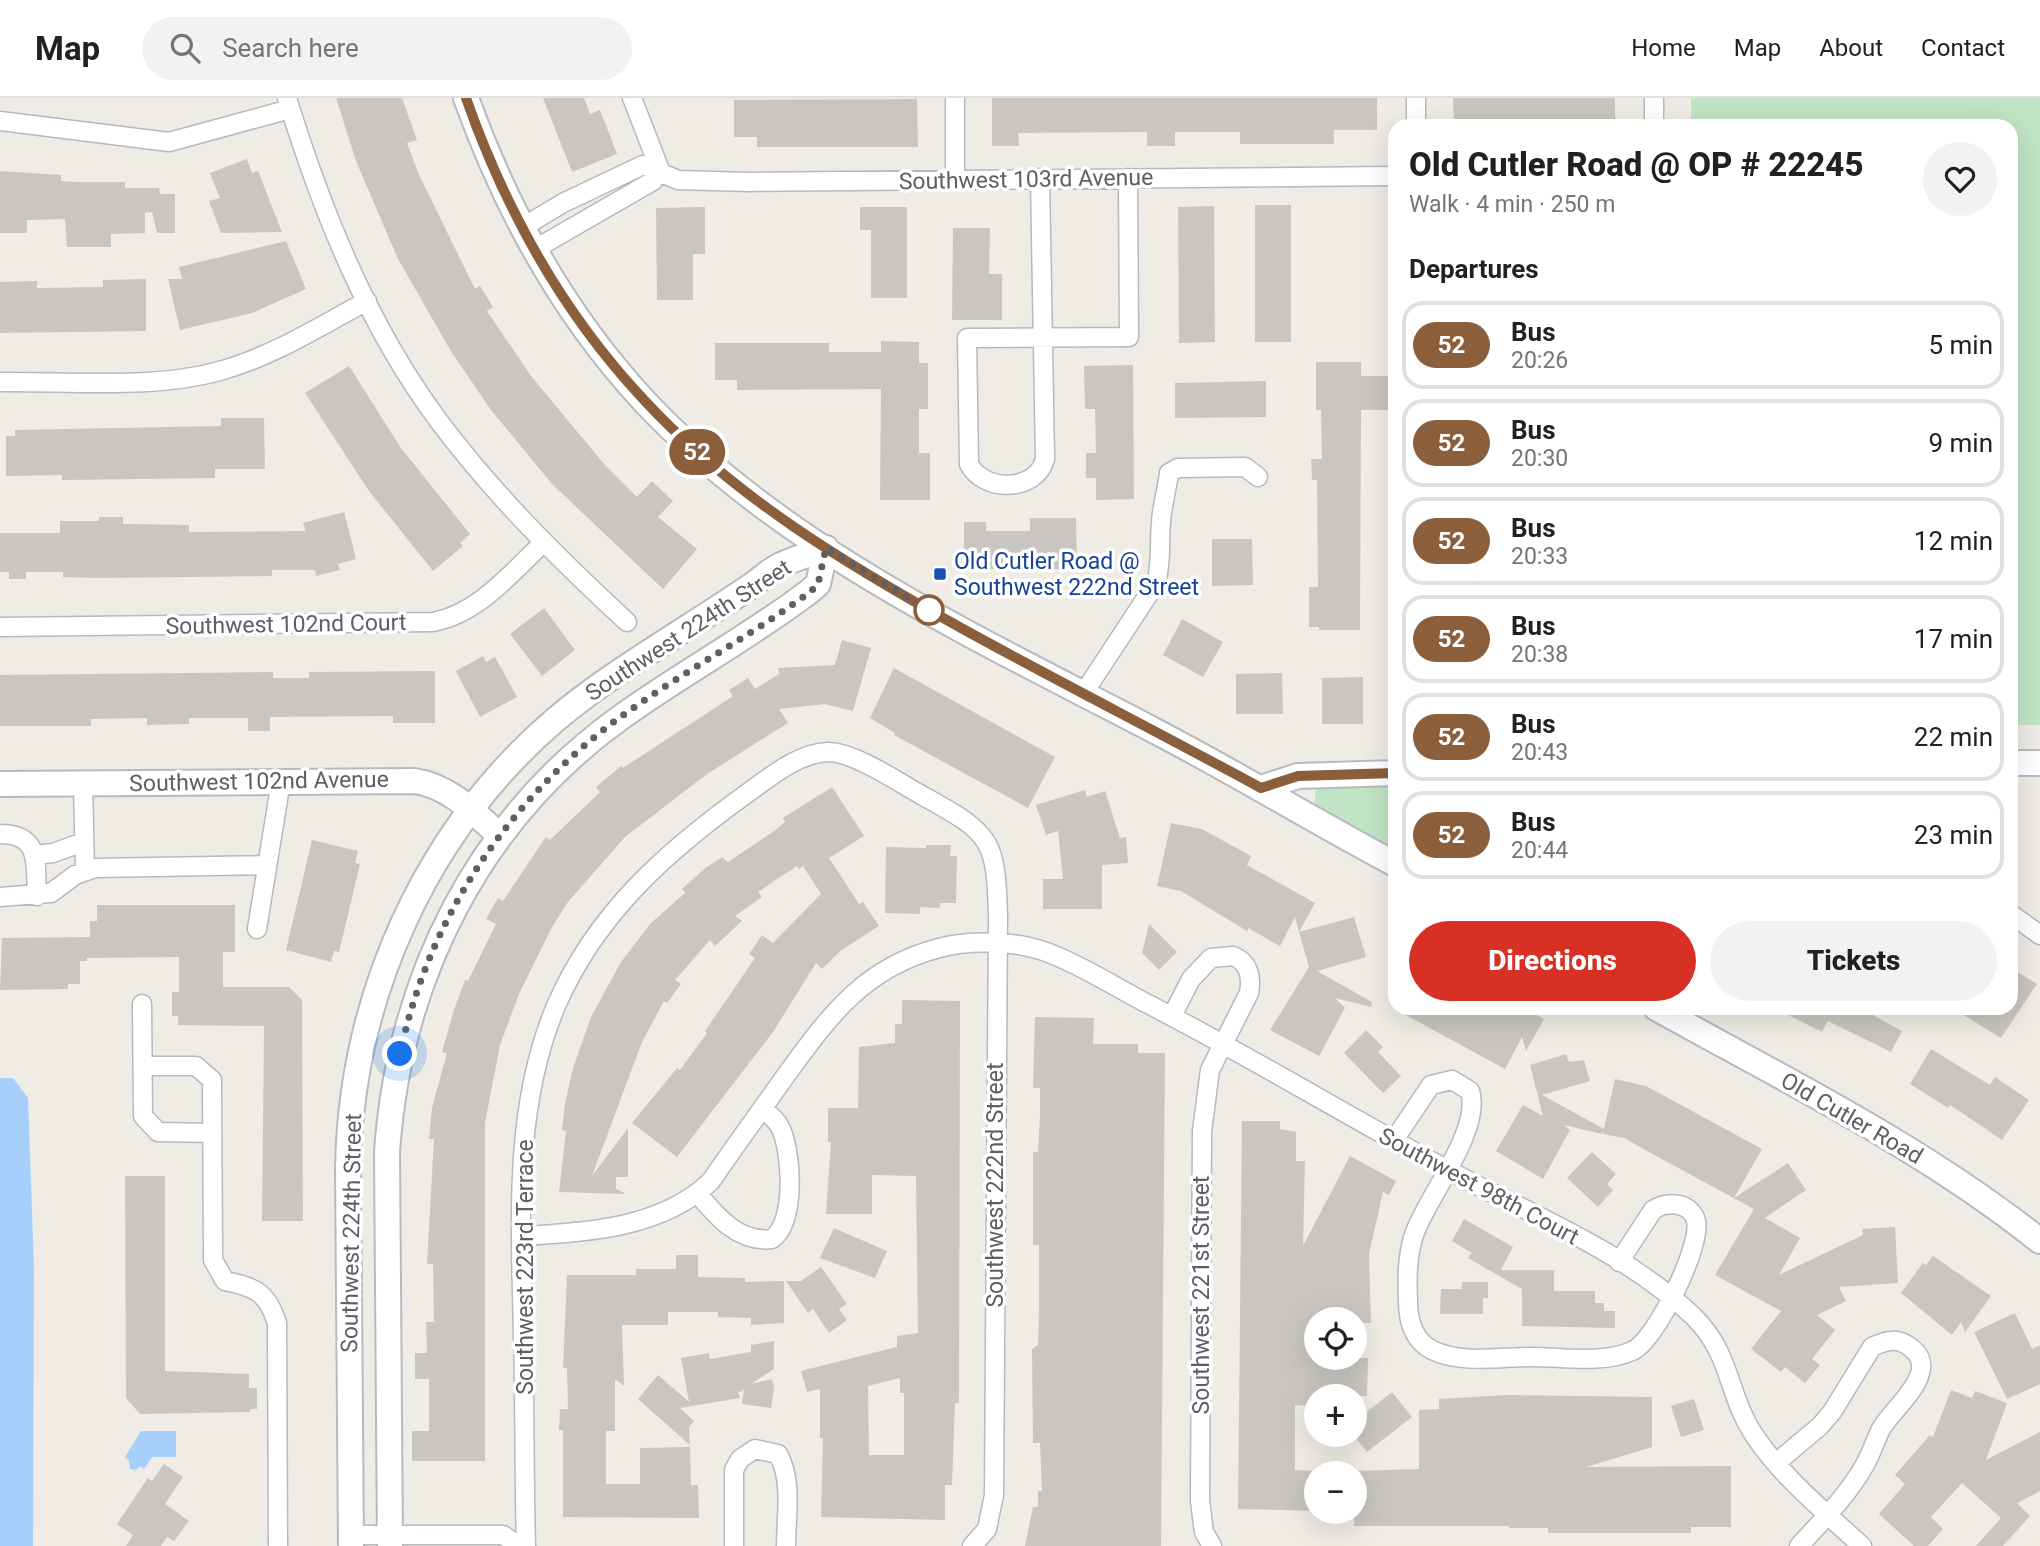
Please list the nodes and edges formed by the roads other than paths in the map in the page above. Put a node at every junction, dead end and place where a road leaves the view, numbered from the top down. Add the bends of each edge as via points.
1 (466, 98) edge
2 (632, 98) edge
3 (955, 98) edge
4 (1416, 98) edge
5 (1654, 98) edge
6 (289, 103) edge
7 (1416, 119) edge
8 (1654, 119) edge
9 (0, 121) edge
10 (660, 170) junction
11 (1388, 176) edge
12 (1128, 177) junction
13 (1040, 178) junction
14 (955, 181) junction
15 (523, 227) junction
16 (535, 249) junction
17 (367, 301) junction
18 (1043, 338) junction
19 (0, 382) edge
20 (1258, 477) dead end
21 (543, 543) junction
22 (826, 548) junction
23 (627, 622) dead end
24 (0, 627) edge
25 (1083, 694) junction
26 (838, 753) joint
27 (2018, 763) edge
28 (2040, 764) edge
29 (1388, 774) edge
30 (281, 781) junction
31 (83, 783) junction
32 (0, 784) edge
33 (1261, 788) junction
34 (470, 809) junction
35 (0, 834) edge
36 (499, 835) junction
37 (83, 842) junction
38 (34, 855) junction
39 (1388, 860) edge
40 (267, 865) junction
41 (85, 870) junction
42 (37, 896) junction
43 (0, 897) edge
44 (2018, 919) edge
45 (257, 929) dead end
46 (2040, 935) edge
47 (997, 944) junction
48 (142, 1004) dead end
49 (1670, 1015) edge
50 (1172, 1016) junction
51 (1223, 1044) junction
52 (143, 1066) junction
53 (762, 1109) junction
54 (212, 1133) junction
55 (1394, 1140) junction
56 (1447, 1170) junction
57 (698, 1194) junction
58 (522, 1237) junction
59 (2040, 1241) edge
60 (1619, 1262) junction
61 (1672, 1299) junction
62 (1776, 1463) junction
63 (1828, 1514) junction
64 (351, 1540) edge
65 (390, 1540) edge
66 (978, 1540) edge
67 (278, 1546) edge
68 (519, 1546) edge
69 (526, 1546) edge
70 (734, 1546) edge
71 (786, 1546) edge
72 (1212, 1546) edge
73 (1798, 1546) edge
74 (1862, 1546) edge

1 - 15 street
2 - 10 street
3 - 14 street
4 - 7 street
5 - 8 street
6 - 9 street via 169,142
6 - 17 street via 320,198
10 - 14 street, Southwest 103rd Avenue via 678,180
10 - 15 street, Southwest 103rd Avenue via 643,164
10 - 16 street via 653,181
11 - 12 street, Southwest 103rd Avenue
12 - 13 street, Southwest 103rd Avenue
12 - 18 street via 1129,337
13 - 14 street, Southwest 103rd Avenue
13 - 18 street
15 - 16 street
16 - 22 street via 582,324 645,402 728,478
17 - 19 street via 280,348 196,377
17 - 21 street via 437,418
18 - 18 street via 1043,468 1027,481 990,484 969,464 967,338
20 - 25 street via 1245,467 1178,468 1169,473 1156,583
21 - 23 street
21 - 24 street, Southwest 102nd Court via 475,605 453,618 433,622
22 - 25 street via 873,579
22 - 34 street, Southwest 224th Street via 780,565 588,694 535,739
22 - 36 street, Southwest 224th Street via 818,584 810,592 599,734 546,781
25 - 33 street
26 - 47 street, Southwest 222nd Street via 955,813 984,835 997,876
26 - 58 street, Southwest 223rd Terrace via 810,755 788,766 689,836 634,888 580,958 556,1007 537,1068 524,1149
27 - 28 street
29 - 33 street via 1298,776
30 - 31 street, Southwest 102nd Avenue
30 - 34 street, Southwest 102nd Avenue via 424,782
30 - 40 street
31 - 32 street, Southwest 102nd Avenue
31 - 37 street
33 - 39 street
34 - 36 street, Southwest 102nd Avenue
34 - 64 street, Southwest 224th Street via 431,869 396,937 369,1013 357,1071 348,1168
35 - 38 street via 24,838
36 - 65 street, Southwest 224th Street via 462,891 428,961 403,1036 392,1097 386,1192
37 - 38 street
37 - 41 street
38 - 42 street
40 - 41 street
40 - 45 street
41 - 42 street via 60,888
42 - 43 street
44 - 46 street
47 - 50 street, Southwest 98th Court via 1052,954
47 - 53 street, Southwest 98th Court via 938,948 886,969 865,983 831,1014
47 - 66 street, Southwest 222nd Street via 994,1495
48 - 52 street
49 - 59 street, Old Cutler Road via 1878,1130
50 - 51 street, Southwest 98th Court
50 - 51 street, Southwest 221st Street via 1201,966 1220,956 1240,959 1250,975 1249,993
51 - 55 street, Southwest 98th Court
51 - 72 street, Southwest 221st Street via 1210,1070 1202,1131 1200,1501 1204,1532
52 - 54 street via 143,1116 158,1132
52 - 54 street via 196,1066 212,1080
53 - 57 street, Southwest 98th Court
53 - 57 street via 781,1129 788,1155 783,1228 772,1239 744,1238
54 - 67 street via 213,1260 225,1281 253,1286 271,1305 277,1323
55 - 56 street, Southwest 98th Court
55 - 56 street via 1431,1085 1447,1080 1466,1086 1474,1108
56 - 60 street, Southwest 98th Court
56 - 61 street via 1415,1233 1409,1263 1410,1324 1429,1349 1466,1357 1623,1355 1649,1338
57 - 58 street via 619,1226
58 - 69 street, Southwest 223rd Terrace
60 - 61 street, Southwest 98th Court
60 - 61 street via 1653,1210 1668,1204 1686,1207 1697,1222 1696,1235
61 - 62 street, Southwest 98th Court via 1722,1353 1747,1424
62 - 63 street, Southwest 98th Court
62 - 63 street via 1832,1412 1872,1348 1895,1341 1915,1351 1920,1373 1916,1386 1890,1416 1864,1467
63 - 73 street
63 - 74 street, Southwest 98th Court
64 - 65 street
65 - 68 street via 503,1535
70 - 71 street via 736,1464 748,1453 763,1450 778,1454 785,1471

